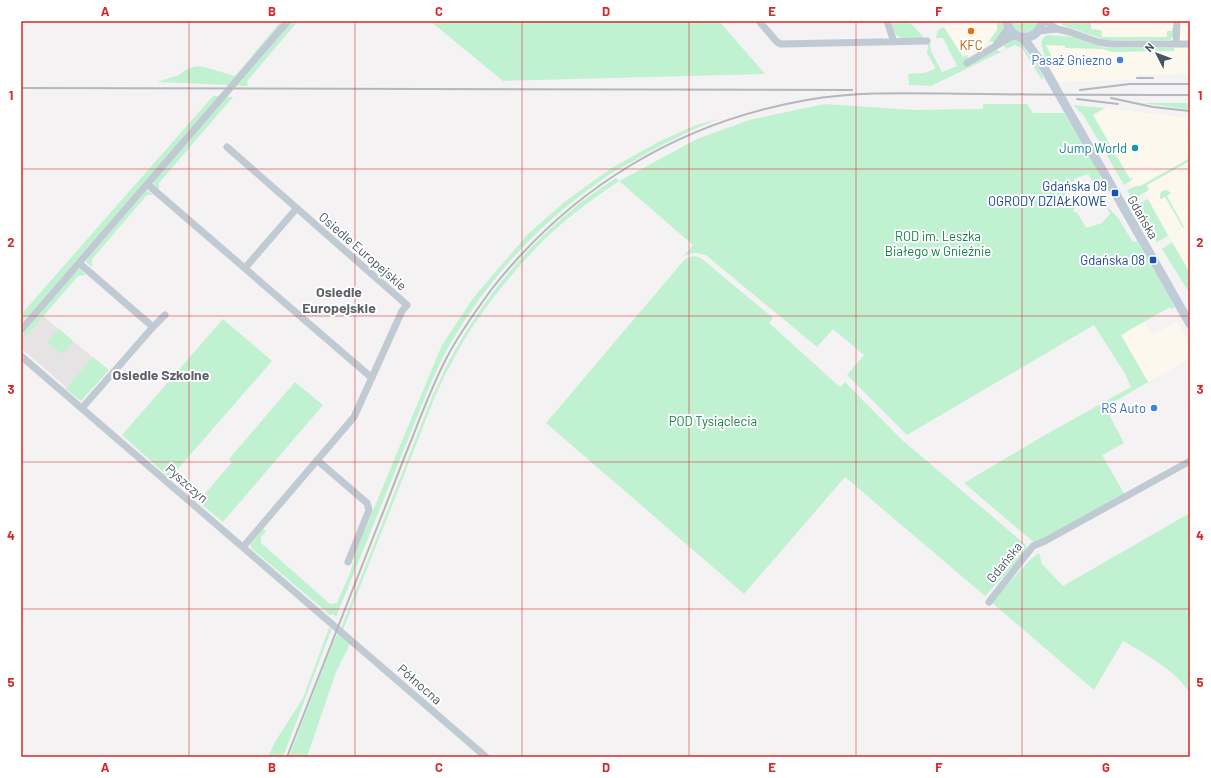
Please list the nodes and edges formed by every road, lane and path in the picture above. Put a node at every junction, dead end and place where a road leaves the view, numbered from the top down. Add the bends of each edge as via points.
1 (288, 21) edge
2 (759, 21) edge
3 (887, 21) edge
4 (1042, 21) edge
5 (1046, 21) edge
6 (1177, 21) edge
7 (1008, 24) edge
8 (1057, 29) junction
9 (1037, 32) junction
10 (1020, 37) junction
11 (927, 41) dead end
12 (894, 42) junction
13 (1176, 44) junction
14 (1190, 44) edge
15 (995, 47) junction
16 (1039, 59) junction
17 (968, 63) dead end
18 (227, 147) dead end
19 (147, 184) junction
20 (297, 208) junction
21 (79, 263) junction
22 (245, 268) junction
23 (165, 315) dead end
24 (1189, 318) edge
25 (153, 327) junction
26 (21, 330) edge
27 (21, 356) edge
28 (372, 378) junction
29 (82, 408) junction
30 (317, 460) junction
31 (1190, 461) edge
32 (243, 548) junction
33 (348, 562) dead end
34 (989, 602) dead end
35 (337, 629) joint
36 (486, 757) edge

1 - 19 street
2 - 12 street via 779,44
3 - 12 street
4 - 9 street
5 - 8 street
6 - 13 street
7 - 10 street, Gdańska via 1012,33
7 - 15 street
8 - 9 street
8 - 13 street via 1111,44
9 - 10 street via 1032,36
9 - 16 street, Gdańska
10 - 15 street via 1011,37
10 - 16 street, Gdańska via 1028,43
11 - 12 street
13 - 14 street
15 - 17 street
16 - 24 street, Gdańska
18 - 20 street, Osiedle Europejskie
19 - 21 street
19 - 22 street
20 - 22 street
20 - 28 street, Osiedle Europejskie via 407,305
21 - 25 street
21 - 26 street
22 - 28 street
23 - 25 street
25 - 29 street
27 - 29 street, Pyszczyn
28 - 30 street, Osiedle Europejskie via 354,417
29 - 32 street, Pyszczyn
30 - 32 street, Osiedle Europejskie
30 - 33 street via 367,503 369,510
31 - 34 street, Gdańska via 1033,546
32 - 35 street, Pyszczyn
35 - 36 street, Północna

